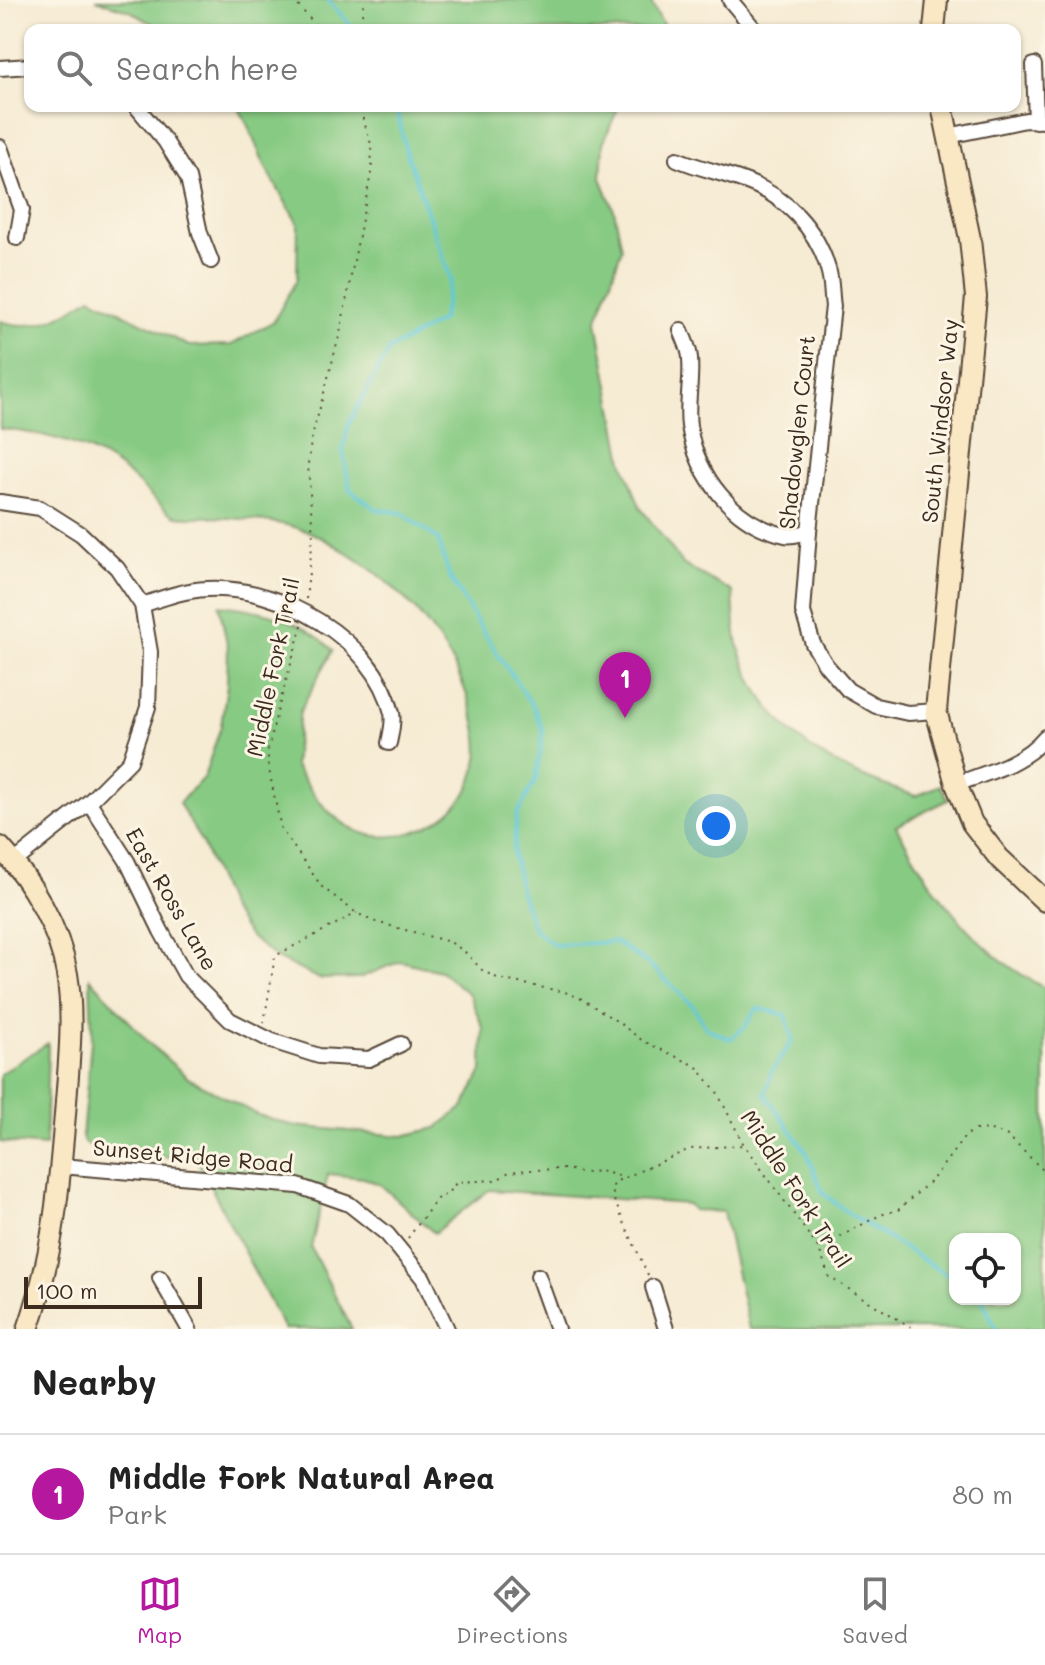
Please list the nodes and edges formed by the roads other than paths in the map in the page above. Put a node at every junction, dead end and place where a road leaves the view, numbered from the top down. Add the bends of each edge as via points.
1 (730, 0) edge
2 (937, 0) edge
3 (750, 24) edge
4 (935, 24) edge
5 (1034, 65) dead end
6 (24, 66) edge
7 (0, 68) edge
8 (141, 112) edge
9 (943, 112) edge
10 (1040, 121) edge
11 (948, 136) junction
12 (0, 147) edge
13 (677, 159) dead end
14 (17, 238) dead end
15 (211, 261) dead end
16 (681, 330) dead end
17 (0, 502) edge
18 (809, 532) junction
19 (142, 605) junction
20 (936, 711) junction
21 (1045, 737) edge
22 (389, 743) dead end
23 (956, 784) junction
24 (89, 802) junction
25 (7, 854) edge
26 (1045, 901) edge
27 (401, 1044) dead end
28 (61, 1166) junction
29 (538, 1276) dead end
30 (160, 1278) dead end
31 (653, 1287) road end
32 (28, 1329) edge
33 (189, 1329) edge
34 (447, 1329) edge
35 (557, 1329) edge
36 (666, 1329) edge

1 - 3 street
2 - 4 street
5 - 10 street
6 - 7 street
8 - 15 street via 188,178
9 - 11 street, South Windsor Way
10 - 11 street
11 - 20 street, South Windsor Way via 970,239 976,297
12 - 14 street via 22,210
13 - 18 street, Shadowglen Court via 776,196 801,219 829,269 833,306
16 - 18 street via 691,356 688,422 707,478 725,502 751,521 787,536
17 - 19 street via 40,508 81,534 117,568
18 - 20 street, Shadowglen Court via 803,612 826,665 848,690 876,706 908,713
19 - 22 street via 208,589 273,598 304,612 371,668 393,715
19 - 24 street via 150,652 148,707 130,761
20 - 23 street
21 - 23 street via 1005,766
23 - 26 street via 972,823 999,858
24 - 25 street
24 - 27 street, East Ross Lane via 127,861 186,976 230,1020 319,1056 369,1059
25 - 28 street via 51,921 67,975 70,1019
28 - 32 street via 50,1254
28 - 34 street, Sunset Ridge Road via 298,1186 349,1204 387,1234 423,1278
29 - 35 street
30 - 33 street
31 - 36 street

